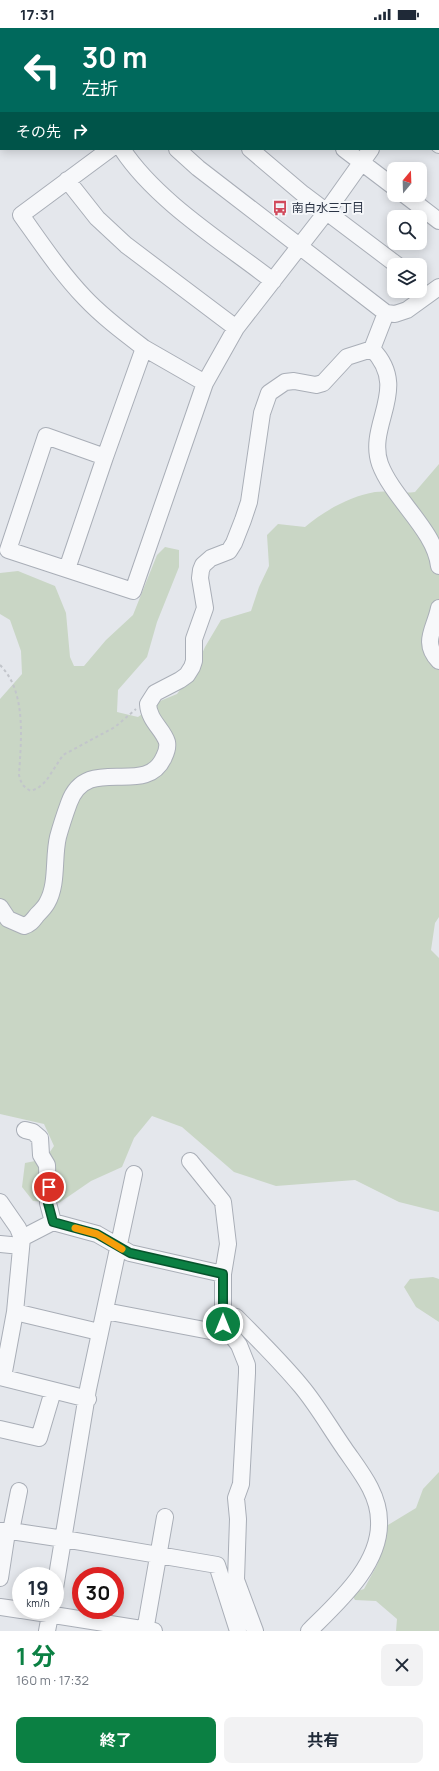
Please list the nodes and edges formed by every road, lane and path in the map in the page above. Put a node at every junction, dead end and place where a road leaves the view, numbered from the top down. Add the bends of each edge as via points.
1 (109, 150) edge
2 (123, 150) edge
3 (178, 150) edge
4 (251, 150) edge
5 (345, 150) edge
6 (370, 150) edge
7 (361, 162) junction
8 (67, 180) junction
9 (387, 182) edge
10 (414, 202) edge
11 (327, 211) junction
12 (439, 221) edge
13 (299, 246) junction
14 (388, 258) edge
15 (273, 281) junction
16 (430, 287) edge
17 (386, 312) junction
18 (236, 328) junction
19 (144, 348) junction
20 (372, 349) junction
21 (205, 383) junction
22 (106, 456) junction
23 (439, 566) edge
24 (67, 570) junction
25 (439, 608) edge
26 (439, 661) edge
27 (0, 665) edge
28 (148, 704) junction
29 (0, 907) edge
30 (25, 1130) dead end
31 (190, 1162) dead end
32 (134, 1174) dead end
33 (0, 1202) edge
34 (53, 1222) junction
35 (22, 1242) junction
36 (0, 1244) edge
37 (118, 1248) junction
38 (223, 1274) junction
39 (105, 1311) junction
40 (15, 1312) junction
41 (227, 1330) junction
42 (99, 1332) junction
43 (1, 1377) edge
44 (53, 1391) junction
45 (88, 1398) junction
46 (0, 1428) edge
47 (19, 1491) dead end
48 (165, 1517) dead end
49 (6, 1531) edge
50 (64, 1539) junction
51 (158, 1555) junction
52 (59, 1567) edge
53 (0, 1578) edge
54 (0, 1607) edge
55 (12, 1609) edge
56 (64, 1615) edge
57 (50, 1619) edge
58 (47, 1631) edge
59 (148, 1631) edge
60 (238, 1631) edge
61 (255, 1631) edge
62 (309, 1631) edge

1 - 8 street
2 - 15 street via 143,177 163,196
3 - 13 street
4 - 11 street
5 - 7 street
6 - 7 street
7 - 9 street
7 - 11 street
8 - 18 street via 97,218 126,245
8 - 19 street via 21,215 86,299
10 - 12 street
11 - 13 street
11 - 14 street
13 - 15 street
13 - 17 street
15 - 18 street
16 - 17 street via 407,310 395,314
17 - 20 street
18 - 21 street
19 - 21 street
19 - 22 street
20 - 23 street via 382,359 390,382 379,436 380,464 393,489 418,520 438,556
20 - 28 street via 347,357 323,383 316,385 285,382 270,393 262,413 248,502 234,544 229,551 211,558 201,570 205,608 194,639 192,667 180,680 155,693
21 - 24 street via 133,591
22 - 24 street
22 - 24 street via 46,436 8,550
25 - 26 street via 429,643
27 - 28 path via 10,680 19,706 21,783 31,790 46,781 63,755 104,734 137,708
28 - 29 street via 154,723 166,742 162,761 151,772 141,776 99,777 79,784 69,801 58,838 52,892 47,904 30,924 24,926 8,919
30 - 34 street via 40,1138 41,1155 47,1165 48,1203
31 - 38 street via 223,1202 228,1244
32 - 37 street
33 - 35 street via 18,1228
34 - 35 street
34 - 37 street via 97,1234
35 - 36 street
35 - 40 street
37 - 38 street
37 - 39 street
38 - 41 street
39 - 41 street
39 - 42 street
40 - 42 street
40 - 43 street
41 - 61 street via 239,1345 247,1365 241,1484 236,1498 236,1580
41 - 62 street via 236,1317 301,1386 366,1481 376,1501 380,1521 366,1567 346,1595
42 - 45 street
43 - 44 street
44 - 45 street
44 - 46 street via 39,1438
45 - 50 street
47 - 49 street
48 - 51 street
49 - 50 street
49 - 53 street
50 - 51 street
50 - 52 street
51 - 59 street
51 - 60 street via 217,1565
54 - 55 street
56 - 59 street
57 - 58 street

